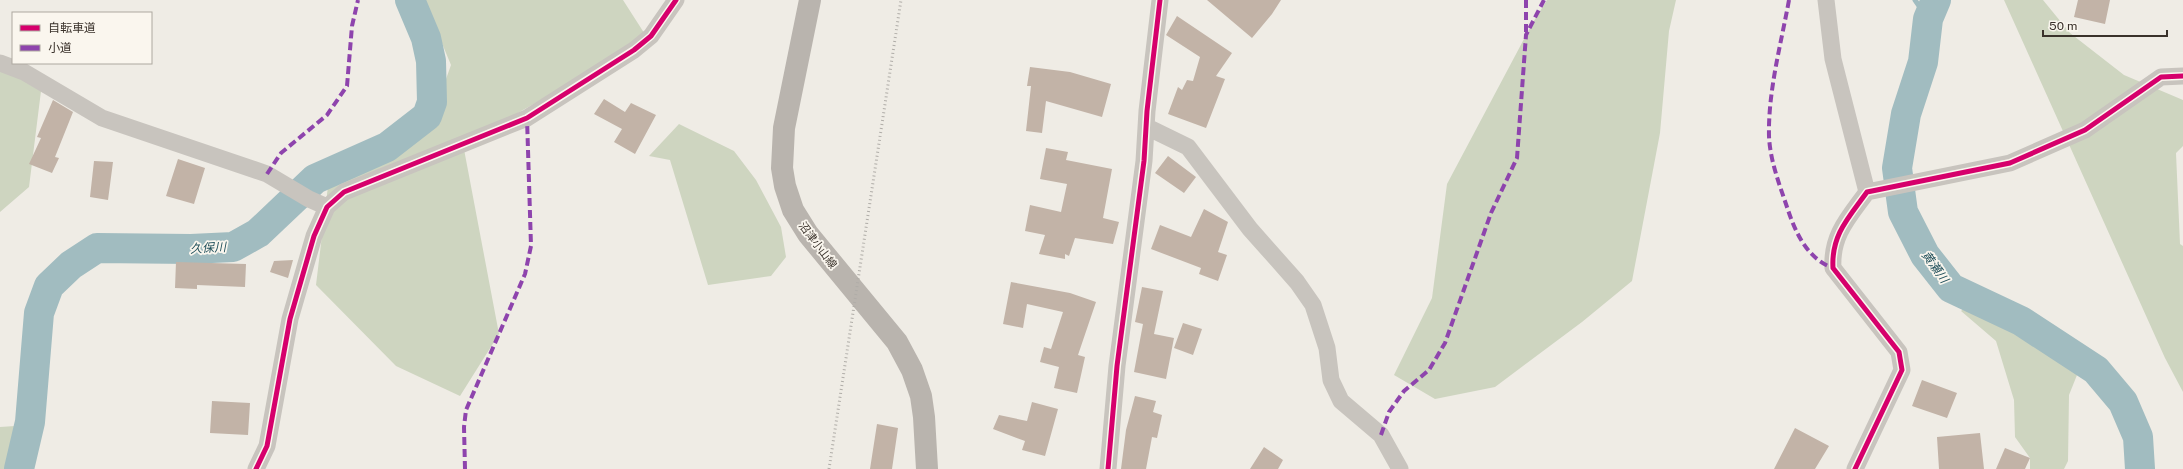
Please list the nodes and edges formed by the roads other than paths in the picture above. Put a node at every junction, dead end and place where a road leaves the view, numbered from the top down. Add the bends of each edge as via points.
1 (676, 0) edge
2 (810, 0) edge
3 (1160, 0) edge
4 (1826, 0) edge
5 (0, 63) edge
6 (2183, 76) edge
7 (1147, 127) junction
8 (1871, 191) junction
9 (326, 206) junction
10 (256, 469) edge
11 (927, 469) edge
12 (1108, 469) edge
13 (1400, 469) edge
14 (1855, 469) edge

1 - 9 street via 651,36 634,50 527,118 344,192
2 - 11 main road, 沼津小山線 via 784,128 782,168 785,186 793,210 808,234 897,342 912,370 921,396
3 - 7 street
4 - 8 street via 1833,59
5 - 9 street via 24,72 102,118 267,174
6 - 8 street via 2161,77 2085,130 2010,163
7 - 12 street via 1117,366
7 - 13 street via 1188,148 1250,229 1297,282 1313,305 1327,348 1331,380 1341,401 1381,435
8 - 14 street via 1840,231 1832,252 1833,268 1899,352 1902,370
9 - 10 street via 314,236 290,319 267,446

